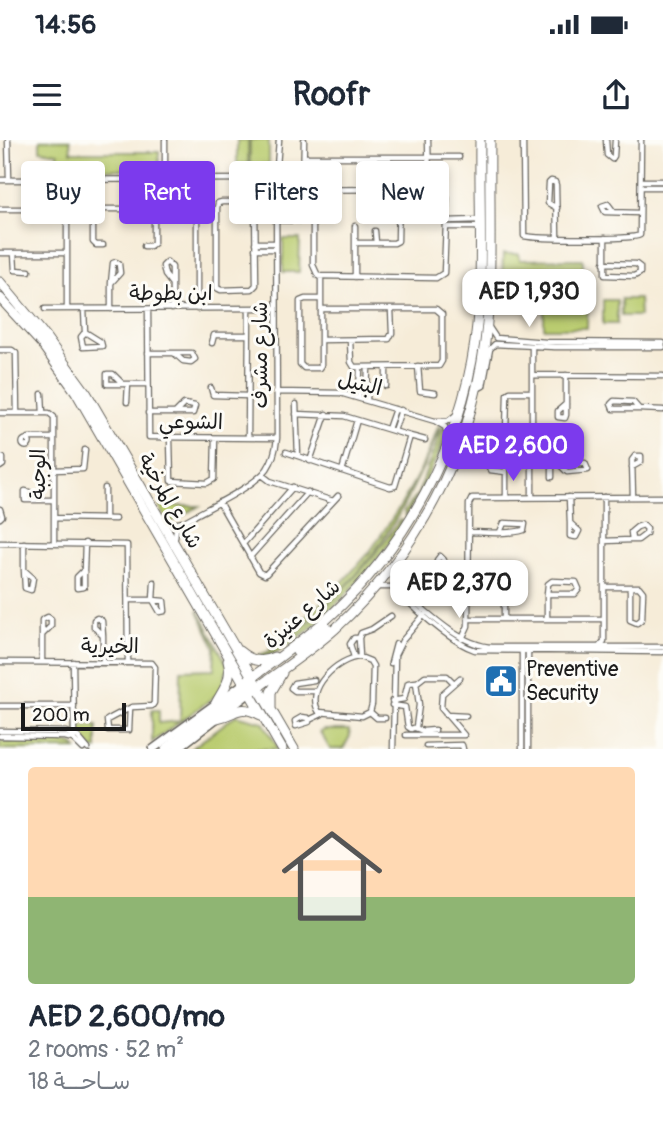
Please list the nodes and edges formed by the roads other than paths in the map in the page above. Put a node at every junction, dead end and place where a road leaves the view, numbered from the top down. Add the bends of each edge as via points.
1 (8, 140) edge
2 (165, 140) edge
3 (279, 140) edge
4 (304, 140) edge
5 (428, 140) edge
6 (480, 140) edge
7 (490, 140) edge
8 (523, 140) edge
9 (606, 140) edge
10 (615, 140) edge
11 (641, 140) edge
12 (0, 155) edge
13 (9, 155) junction
14 (303, 157) junction
15 (459, 157) dead end
16 (428, 158) junction
17 (165, 161) edge
18 (277, 161) edge
19 (303, 161) edge
20 (428, 161) edge
21 (9, 179) junction
22 (21, 179) edge
23 (0, 180) edge
24 (663, 181) edge
25 (641, 184) junction
26 (663, 187) edge
27 (557, 208) junction
28 (0, 209) edge
29 (21, 209) edge
30 (614, 212) dead end
31 (640, 213) junction
32 (449, 220) edge
33 (464, 220) junction
34 (479, 223) junction
35 (67, 224) edge
36 (93, 224) edge
37 (153, 224) edge
38 (197, 224) edge
39 (276, 224) edge
40 (313, 224) edge
41 (398, 224) edge
42 (355, 226) dead end
43 (446, 227) joint
44 (464, 227) junction
45 (375, 230) dead end
46 (557, 237) junction
47 (605, 238) junction
48 (355, 243) junction
49 (376, 243) junction
50 (103, 245) dead end
51 (144, 246) dead end
52 (255, 246) junction
53 (276, 246) junction
54 (0, 253) edge
55 (14, 253) junction
56 (67, 253) junction
57 (604, 263) junction
58 (29, 271) dead end
59 (355, 277) junction
60 (321, 278) junction
61 (0, 282) edge
62 (111, 283) dead end
63 (172, 284) junction
64 (0, 288) edge
65 (12, 296) junction
66 (0, 298) edge
67 (321, 299) junction
68 (0, 307) edge
69 (276, 308) junction
70 (45, 309) dead end
71 (67, 309) junction
72 (84, 309) junction
73 (111, 309) junction
74 (148, 309) junction
75 (172, 309) junction
76 (197, 309) junction
77 (248, 309) junction
78 (321, 309) junction
79 (391, 310) junction
80 (14, 312) junction
81 (487, 322) junction
82 (85, 332) junction
83 (248, 335) junction
84 (321, 340) junction
85 (350, 340) junction
86 (212, 343) dead end
87 (532, 344) junction
88 (663, 345) edge
89 (0, 350) edge
90 (148, 353) junction
91 (174, 353) junction
92 (418, 366) junction
93 (360, 367) junction
94 (368, 367) junction
95 (386, 367) junction
96 (532, 375) junction
97 (566, 375) junction
98 (663, 376) edge
99 (148, 384) junction
100 (386, 386) dead end
101 (211, 387) dead end
102 (360, 389) junction
103 (367, 390) junction
104 (476, 390) junction
105 (276, 392) junction
106 (532, 392) junction
107 (435, 393) dead end
108 (42, 394) dead end
109 (248, 396) junction
110 (359, 398) junction
111 (367, 400) junction
112 (127, 402) dead end
113 (296, 404) dead end
114 (566, 404) dead end
115 (398, 410) junction
116 (639, 410) junction
117 (663, 410) edge
118 (0, 413) edge
119 (17, 413) junction
120 (43, 413) junction
121 (148, 413) junction
122 (175, 413) dead end
123 (458, 413) junction
124 (296, 414) junction
125 (326, 414) junction
126 (357, 420) junction
127 (435, 421) junction
128 (391, 430) junction
129 (532, 435) junction
130 (410, 436) junction
131 (29, 438) dead end
132 (54, 438) junction
133 (170, 438) junction
134 (248, 438) junction
135 (277, 438) junction
136 (215, 439) junction
137 (425, 440) dead end
138 (449, 443) junction
139 (85, 450) dead end
140 (286, 452) dead end
141 (298, 456) junction
142 (0, 457) edge
143 (310, 461) junction
144 (532, 462) junction
145 (555, 463) junction
146 (0, 467) edge
147 (632, 467) dead end
148 (54, 470) junction
149 (342, 471) junction
150 (506, 472) dead end
151 (263, 473) junction
152 (552, 477) dead end
153 (278, 482) junction
154 (105, 488) dead end
155 (293, 488) junction
156 (308, 492) junction
157 (338, 496) dead end
158 (506, 497) junction
159 (532, 497) junction
160 (569, 497) junction
161 (663, 497) edge
162 (284, 498) junction
163 (604, 498) junction
164 (632, 498) junction
165 (29, 500) dead end
166 (54, 500) junction
167 (333, 501) junction
168 (219, 502) junction
169 (0, 509) edge
170 (0, 517) edge
171 (54, 518) junction
172 (105, 519) junction
173 (115, 519) dead end
174 (163, 522) junction
175 (183, 522) junction
176 (570, 523) dead end
177 (469, 531) junction
178 (500, 532) junction
179 (160, 534) junction
180 (632, 540) dead end
181 (604, 541) junction
182 (0, 543) edge
183 (24, 543) junction
184 (54, 543) junction
185 (85, 543) junction
186 (176, 544) junction
187 (243, 544) junction
188 (250, 556) junction
189 (382, 560) junction
190 (394, 566) junction
191 (24, 569) junction
192 (84, 570) junction
193 (24, 581) junction
194 (33, 581) junction
195 (444, 581) junction
196 (469, 581) junction
197 (154, 582) dead end
198 (392, 584) junction
199 (376, 587) junction
200 (604, 587) junction
201 (630, 587) junction
202 (504, 588) dead end
203 (547, 594) junction
204 (128, 600) junction
205 (422, 614) junction
206 (391, 616) dead end
207 (468, 619) junction
208 (503, 619) junction
209 (547, 619) junction
210 (604, 619) junction
211 (42, 635) junction
212 (103, 636) junction
213 (359, 638) junction
214 (462, 639) junction
215 (604, 641) junction
216 (599, 647) junction
217 (608, 647) junction
218 (291, 649) junction
219 (237, 650) junction
220 (525, 650) junction
221 (663, 651) edge
222 (226, 652) junction
223 (357, 657) junction
224 (0, 662) edge
225 (42, 662) junction
226 (73, 662) junction
227 (103, 662) junction
228 (128, 662) junction
229 (285, 668) junction
230 (460, 678) dead end
231 (416, 683) junction
232 (454, 683) junction
233 (251, 685) junction
234 (308, 690) junction
235 (315, 691) junction
236 (216, 703) junction
237 (392, 703) junction
238 (0, 706) edge
239 (74, 706) junction
240 (130, 708) junction
241 (272, 711) junction
242 (370, 712) junction
243 (323, 714) junction
244 (262, 715) junction
245 (446, 715) junction
246 (466, 716) dead end
247 (217, 718) junction
248 (385, 718) dead end
249 (309, 720) dead end
250 (415, 729) junction
251 (435, 730) dead end
252 (0, 734) edge
253 (74, 734) junction
254 (406, 735) dead end
255 (426, 746) dead end
256 (437, 747) edge
257 (83, 749) edge
258 (88, 749) edge
259 (153, 749) edge
260 (166, 749) edge
261 (177, 749) edge
262 (282, 749) edge
263 (289, 749) edge
264 (294, 749) edge
265 (393, 749) edge
266 (463, 749) edge
267 (522, 749) edge
268 (528, 749) edge

1 - 13 street
2 - 17 street
3 - 18 street, شارع مشرف
4 - 14 street
5 - 16 street
6 - 34 highway, شارع عنيزة
7 - 81 highway, شارع عنيزة
8 - 46 street via 523,235
9 - 10 street via 606,154 612,159
11 - 25 street
12 - 13 street
13 - 21 street
14 - 16 street
14 - 19 street
15 - 16 street
16 - 20 street
21 - 22 street
21 - 23 street
24 - 25 street
25 - 26 street
25 - 31 street
27 - 27 street via 556,184 551,181 548,202
27 - 46 street
28 - 29 street
30 - 31 street
31 - 47 street via 638,237
32 - 33 street
33 - 34 street
33 - 44 street
34 - 44 street
34 - 123 highway, شارع عنيزة via 475,340
35 - 56 street
36 - 50 street via 93,242
37 - 51 street via 154,243
38 - 76 street
39 - 53 street, شارع مشرف
40 - 60 street via 314,270
41 - 49 street via 398,241
42 - 48 street
43 - 44 street
43 - 59 street via 445,270 439,277
45 - 49 street
46 - 47 street
47 - 57 street
48 - 49 street
48 - 59 street
52 - 52 street via 254,204 218,203 218,289 254,289
52 - 53 street
53 - 69 street, شارع مشرف
54 - 55 street
55 - 56 street
55 - 58 street via 15,270
56 - 71 street
57 - 57 street via 606,275 640,273 636,264
59 - 60 street
60 - 67 street
61 - 65 highway, شارع المرخية
62 - 73 street
63 - 63 street via 171,264 167,262 163,270
63 - 75 street
64 - 65 highway
65 - 174 highway, شارع المرخية via 81,386
66 - 80 highway, شارع المرخية
67 - 78 street
67 - 84 street via 300,301 302,367 320,367
68 - 80 street
69 - 77 street, ابن بطوطة
69 - 105 street, شارع مشرف
70 - 71 street, ابن بطوطة
71 - 72 street, ابن بطوطة
72 - 73 street, ابن بطوطة
72 - 82 street
73 - 74 street, ابن بطوطة
74 - 75 street, ابن بطوطة
74 - 90 street, الشوعي
75 - 76 street, ابن بطوطة
76 - 77 street, ابن بطوطة
77 - 83 street
78 - 79 street
78 - 84 street
79 - 85 street via 389,339
79 - 92 street via 436,309 442,314 442,363
80 - 179 highway, شارع المرخية via 76,393
81 - 87 street via 496,338
81 - 104 highway, شارع عنيزة
82 - 82 street via 101,342 102,346 81,346
83 - 86 street via 214,335
83 - 109 street
84 - 85 street
85 - 93 street via 351,365
87 - 88 street
87 - 96 street
87 - 104 street via 492,345 484,383
89 - 119 street via 16,353
90 - 91 street
90 - 99 street, الشوعي
91 - 91 street via 183,361 188,362 188,353
92 - 95 street
92 - 107 street via 419,391
93 - 94 street
93 - 102 street
94 - 95 street
94 - 103 street
95 - 100 street
96 - 97 street
96 - 106 street
97 - 98 street
97 - 114 street
99 - 112 street via 126,384
99 - 121 street, الشوعي
101 - 109 street via 213,395
102 - 103 street
102 - 110 street
103 - 111 street
104 - 190 highway, شارع عنيزة via 440,491
105 - 110 street, البتيل via 340,393
105 - 135 street, شارع مشرف
106 - 129 street
106 - 129 street via 507,394 506,432
108 - 120 street, الوجبة
109 - 134 street
110 - 111 street, البتيل
111 - 115 street, البتيل
113 - 124 street
115 - 127 street, البتيل
115 - 128 street
116 - 116 street via 614,410 611,406 614,401 633,402
116 - 117 street
118 - 119 street
119 - 120 street
120 - 132 street, الوجبة via 54,417
121 - 122 street
121 - 133 street, الشوعي via 149,438
123 - 127 street via 447,421
123 - 138 highway, شارع عنيزة
124 - 125 street
124 - 141 street
125 - 126 street
125 - 143 street
126 - 128 street
126 - 149 street
127 - 138 street via 445,427
128 - 130 street
129 - 144 street
130 - 137 street
130 - 149 street via 393,487
131 - 132 street
132 - 148 street, الوجبة
133 - 136 street, الشوعي
133 - 136 street via 171,481 207,483 214,479
134 - 135 street, الشوعي
134 - 136 street, الشوعي
135 - 151 street, شارع مشرف
138 - 189 highway, شارع عنيزة via 429,486
139 - 148 street via 83,468
140 - 141 street
141 - 143 street
142 - 146 street
143 - 149 street
144 - 145 street
144 - 159 street
145 - 145 street via 585,463 588,470 568,472
145 - 152 street
147 - 164 street
148 - 166 street, الوجبة
150 - 158 street
151 - 153 street
151 - 168 street
153 - 155 street
153 - 162 street
154 - 172 street
155 - 156 street
155 - 162 street
156 - 167 street
156 - 188 street
157 - 167 street
158 - 159 street
158 - 177 street via 472,498
159 - 160 street
160 - 163 street
160 - 176 street
161 - 164 street
162 - 187 street
163 - 164 street
163 - 181 street
165 - 166 street
166 - 171 street, الوجبة
167 - 188 street via 268,574 259,572
168 - 175 street
168 - 187 street
169 - 170 street
171 - 172 street
171 - 184 street, الوجبة
172 - 173 street
174 - 175 street
174 - 186 highway, شارع المرخية
175 - 186 street via 174,533
177 - 178 street
177 - 196 street
178 - 178 street via 523,531 525,526 504,523
179 - 222 highway, شارع المرخية
179 - 233 highway
180 - 181 street
181 - 200 street
182 - 183 street
183 - 184 street
183 - 191 street
184 - 185 street
185 - 192 street
185 - 204 street via 127,545
186 - 219 highway, شارع المرخية
187 - 188 street
189 - 218 highway, شارع عنيزة via 339,608
189 - 233 highway via 373,579 336,619
190 - 198 street
190 - 199 highway, شارع عنيزة
191 - 193 street
191 - 194 street
192 - 192 street via 84,587 79,589 77,576
193 - 194 street
193 - 194 street via 29,591
195 - 195 street via 437,577 440,556 444,560
195 - 196 street
196 - 207 street
197 - 204 street via 153,600
198 - 199 street
198 - 205 street
198 - 214 street
199 - 229 highway, شارع عنيزة via 322,640
200 - 201 street
200 - 210 street
201 - 201 street via 643,592 642,620 637,623 630,620
202 - 208 street
203 - 203 street via 550,581 575,581 579,586 576,594
203 - 209 street
204 - 228 street
205 - 220 street via 468,648 482,652
205 - 237 street via 392,653
206 - 213 street
207 - 208 street
207 - 214 street
208 - 209 street
209 - 210 street
210 - 215 street
211 - 211 street via 42,624 51,623
211 - 225 street
212 - 212 street via 94,628 94,624 103,623
212 - 227 street
213 - 223 street
213 - 223 street via 350,644
214 - 220 street via 483,647
215 - 216 street
215 - 217 street
216 - 217 street
216 - 220 street
217 - 221 street
218 - 219 highway via 262,661
218 - 233 highway, شارع عنيزة
219 - 233 highway, شارع المرخية
220 - 221 street
220 - 267 street
220 - 268 street
222 - 233 highway, شارع المرخية
222 - 236 highway via 230,678
223 - 235 street via 341,663
223 - 242 street via 373,666
224 - 225 street, الخيرية
225 - 226 street, الخيرية
226 - 227 street, الخيرية
226 - 239 street
227 - 228 street, الخيرية
228 - 240 street, الخيرية via 151,662 155,667 154,703
229 - 233 highway, شارع عنيزة
229 - 241 highway via 273,685
230 - 232 street
231 - 232 street via 425,676 447,676
231 - 237 street via 409,682 405,698
231 - 250 street via 419,710
232 - 245 street via 441,696 441,710
233 - 236 main road, شارع عنيزة
233 - 241 highway, شارع المرخية
233 - 244 highway, شارع المرخية
233 - 247 main road, شارع عنيزة
233 - 260 highway
233 - 263 highway
234 - 234 street via 294,691 290,687 311,680
234 - 235 street
235 - 243 street via 315,704
236 - 259 main road, شارع عنيزة
237 - 250 street via 405,707 407,726
237 - 265 street
238 - 239 street
239 - 253 street
240 - 240 street, الخيرية via 128,731 107,729 106,720
241 - 264 highway, شارع المرخية
242 - 243 street via 362,716
242 - 248 street
243 - 249 street
244 - 247 highway via 241,709
244 - 262 highway, شارع المرخية
245 - 246 street
245 - 254 street via 463,736
247 - 261 main road, شارع عنيزة
250 - 251 street
252 - 253 street
252 - 257 street via 65,737
253 - 258 street
255 - 256 street
256 - 266 street

